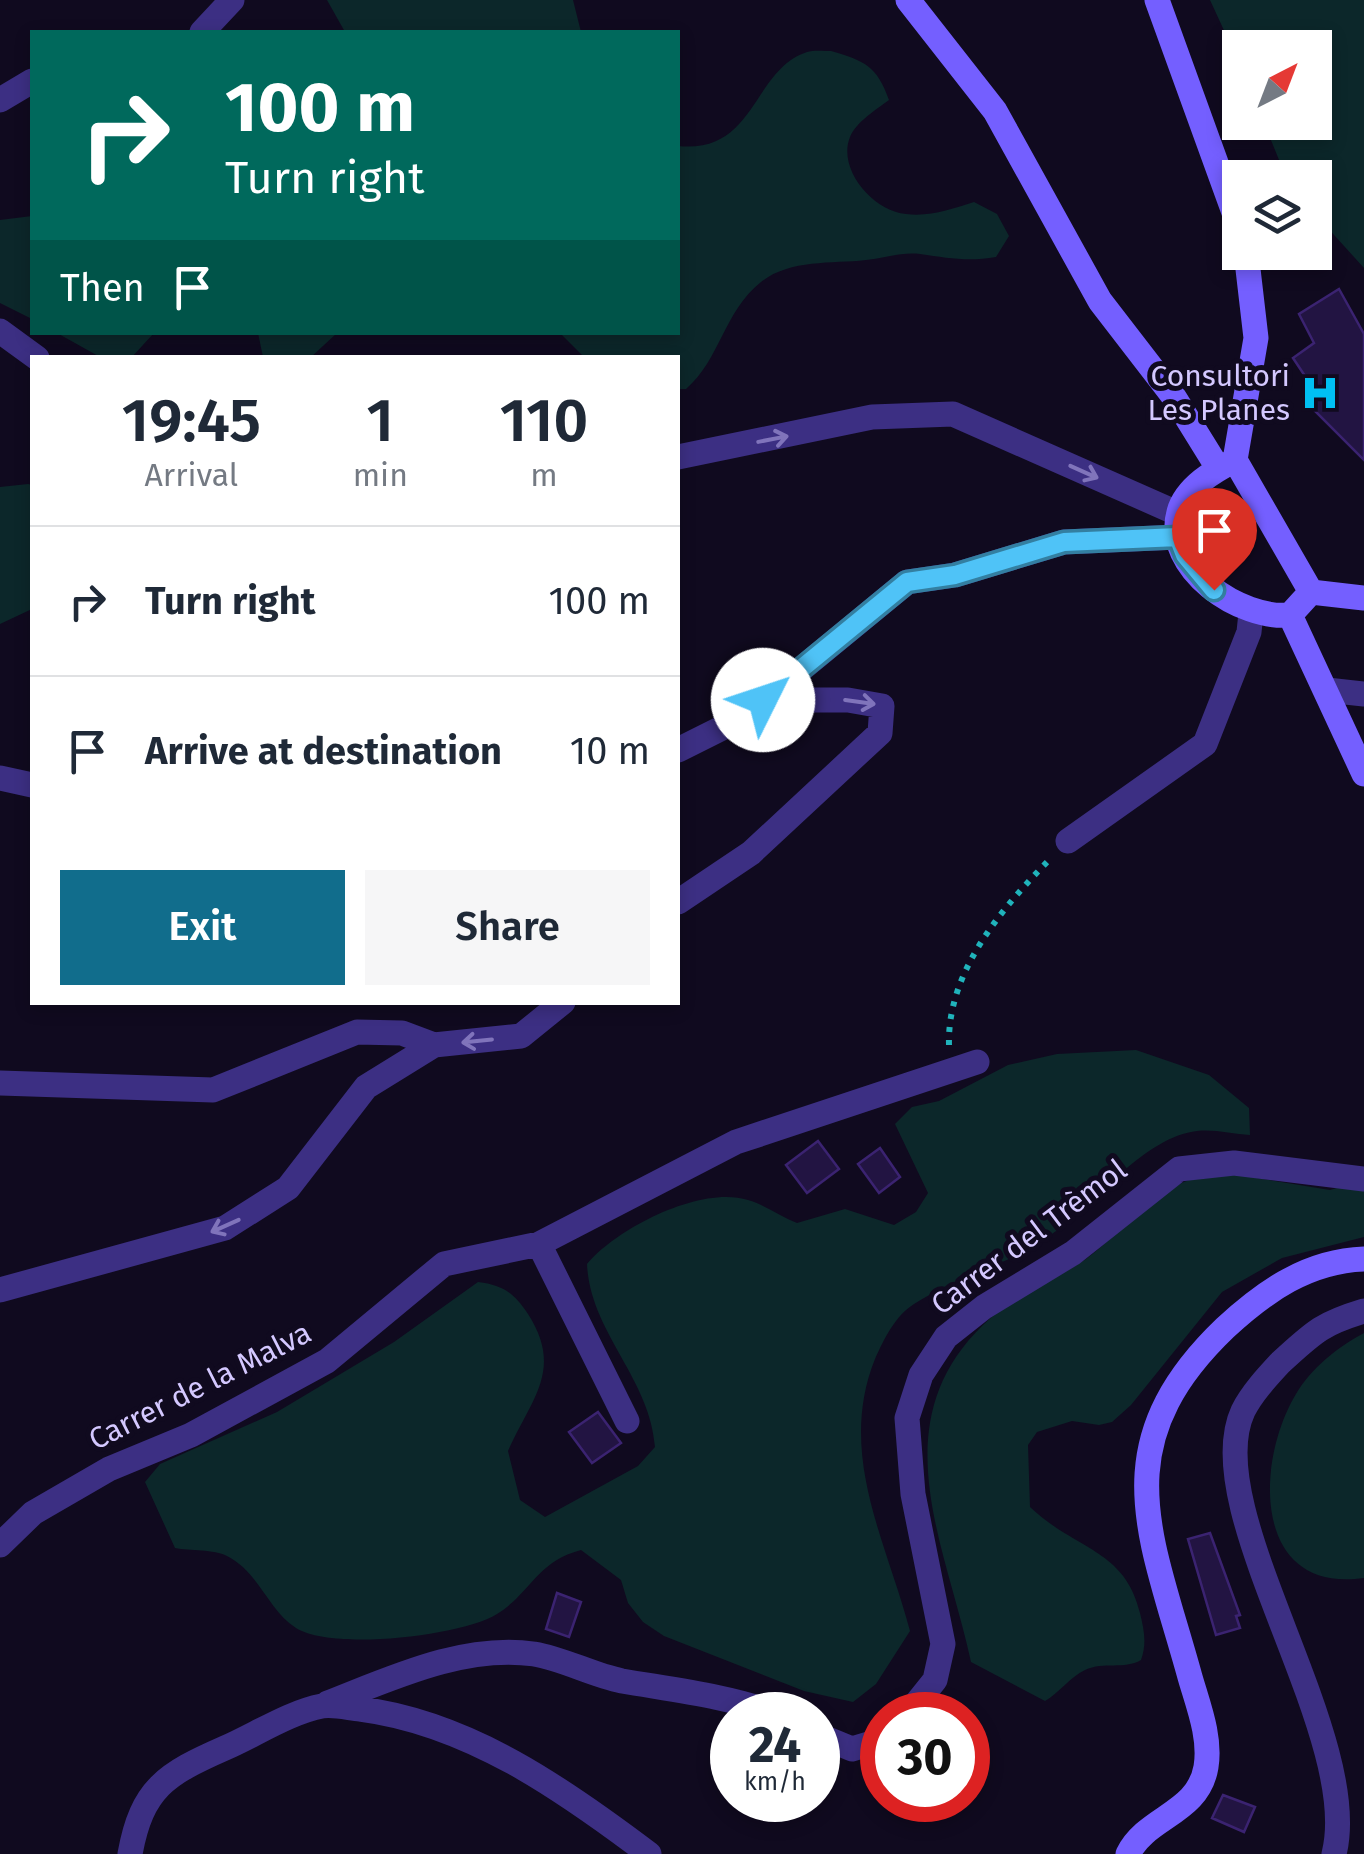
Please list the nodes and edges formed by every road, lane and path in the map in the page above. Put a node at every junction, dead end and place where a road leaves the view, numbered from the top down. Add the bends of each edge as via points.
1 (232, 0) edge
2 (908, 0) edge
3 (1157, 0) edge
4 (204, 30) edge
5 (30, 82) edge
6 (0, 100) edge
7 (1222, 179) edge
8 (1248, 270) edge
9 (0, 331) edge
10 (33, 355) edge
11 (680, 457) edge
12 (1227, 464) junction
13 (1178, 525) junction
14 (1311, 592) junction
15 (1364, 598) edge
16 (1251, 613) junction
17 (1290, 615) junction
18 (1328, 690) junction
19 (1364, 694) edge
20 (763, 700) junction
21 (680, 749) edge
22 (1364, 774) edge
23 (0, 778) edge
24 (30, 785) edge
25 (1068, 841) joint
26 (680, 901) edge
27 (559, 1005) edge
28 (434, 1045) junction
29 (978, 1062) dead end
30 (950, 1071) junction
31 (0, 1083) edge
32 (1364, 1178) edge
33 (539, 1244) junction
34 (1364, 1259) edge
35 (0, 1290) edge
36 (1364, 1311) edge
37 (627, 1421) dead end
38 (0, 1545) edge
39 (925, 1692) edge
40 (710, 1697) edge
41 (323, 1705) junction
42 (130, 1854) edge
43 (649, 1854) edge
44 (1128, 1854) edge
45 (1334, 1854) edge

1 - 4 street
2 - 12 street via 995,111 1100,301
3 - 7 street
5 - 6 street
8 - 12 street via 1256,338
9 - 10 street
11 -> 13 street via 872,417 953,414
12 - 13 street via 1186,496
12 - 14 street
13 - 16 street via 1199,576
13 - 20 street via 1064,542 955,575 907,582
14 - 15 street
14 - 17 street
16 - 17 street
16 - 25 street via 1205,744
17 - 18 street
18 - 19 street
18 - 22 street
20 - 21 street
20 -> 26 street via 882,706 880,733 752,854
23 - 24 street
25 - 30 path via 1012,897 974,952 949,1037
27 -> 28 street via 521,1036
28 - 31 street via 402,1033 357,1032 212,1090
28 -> 35 street via 366,1087 288,1188 225,1228
29 - 30 street, Carrer de la Malva
30 - 33 street, Carrer de la Malva via 736,1142
32 - 39 street, Carrer del Trèmol via 1215,1162 1179,1168 1074,1252 946,1336 920,1375 907,1418 913,1494 943,1644
33 - 37 street
33 - 38 street, Carrer de la Malva via 444,1264 327,1361 32,1512
34 - 44 street via 1305,1270 1258,1300 1208,1344 1159,1414 1146,1455 1146,1506 1208,1752 1196,1794
36 - 45 street via 1322,1324 1269,1374 1242,1412 1235,1474 1332,1768
40 - 41 street via 512,1652 450,1661
41 - 42 street via 166,1778 140,1813
41 - 43 street via 403,1717 480,1746 570,1797

